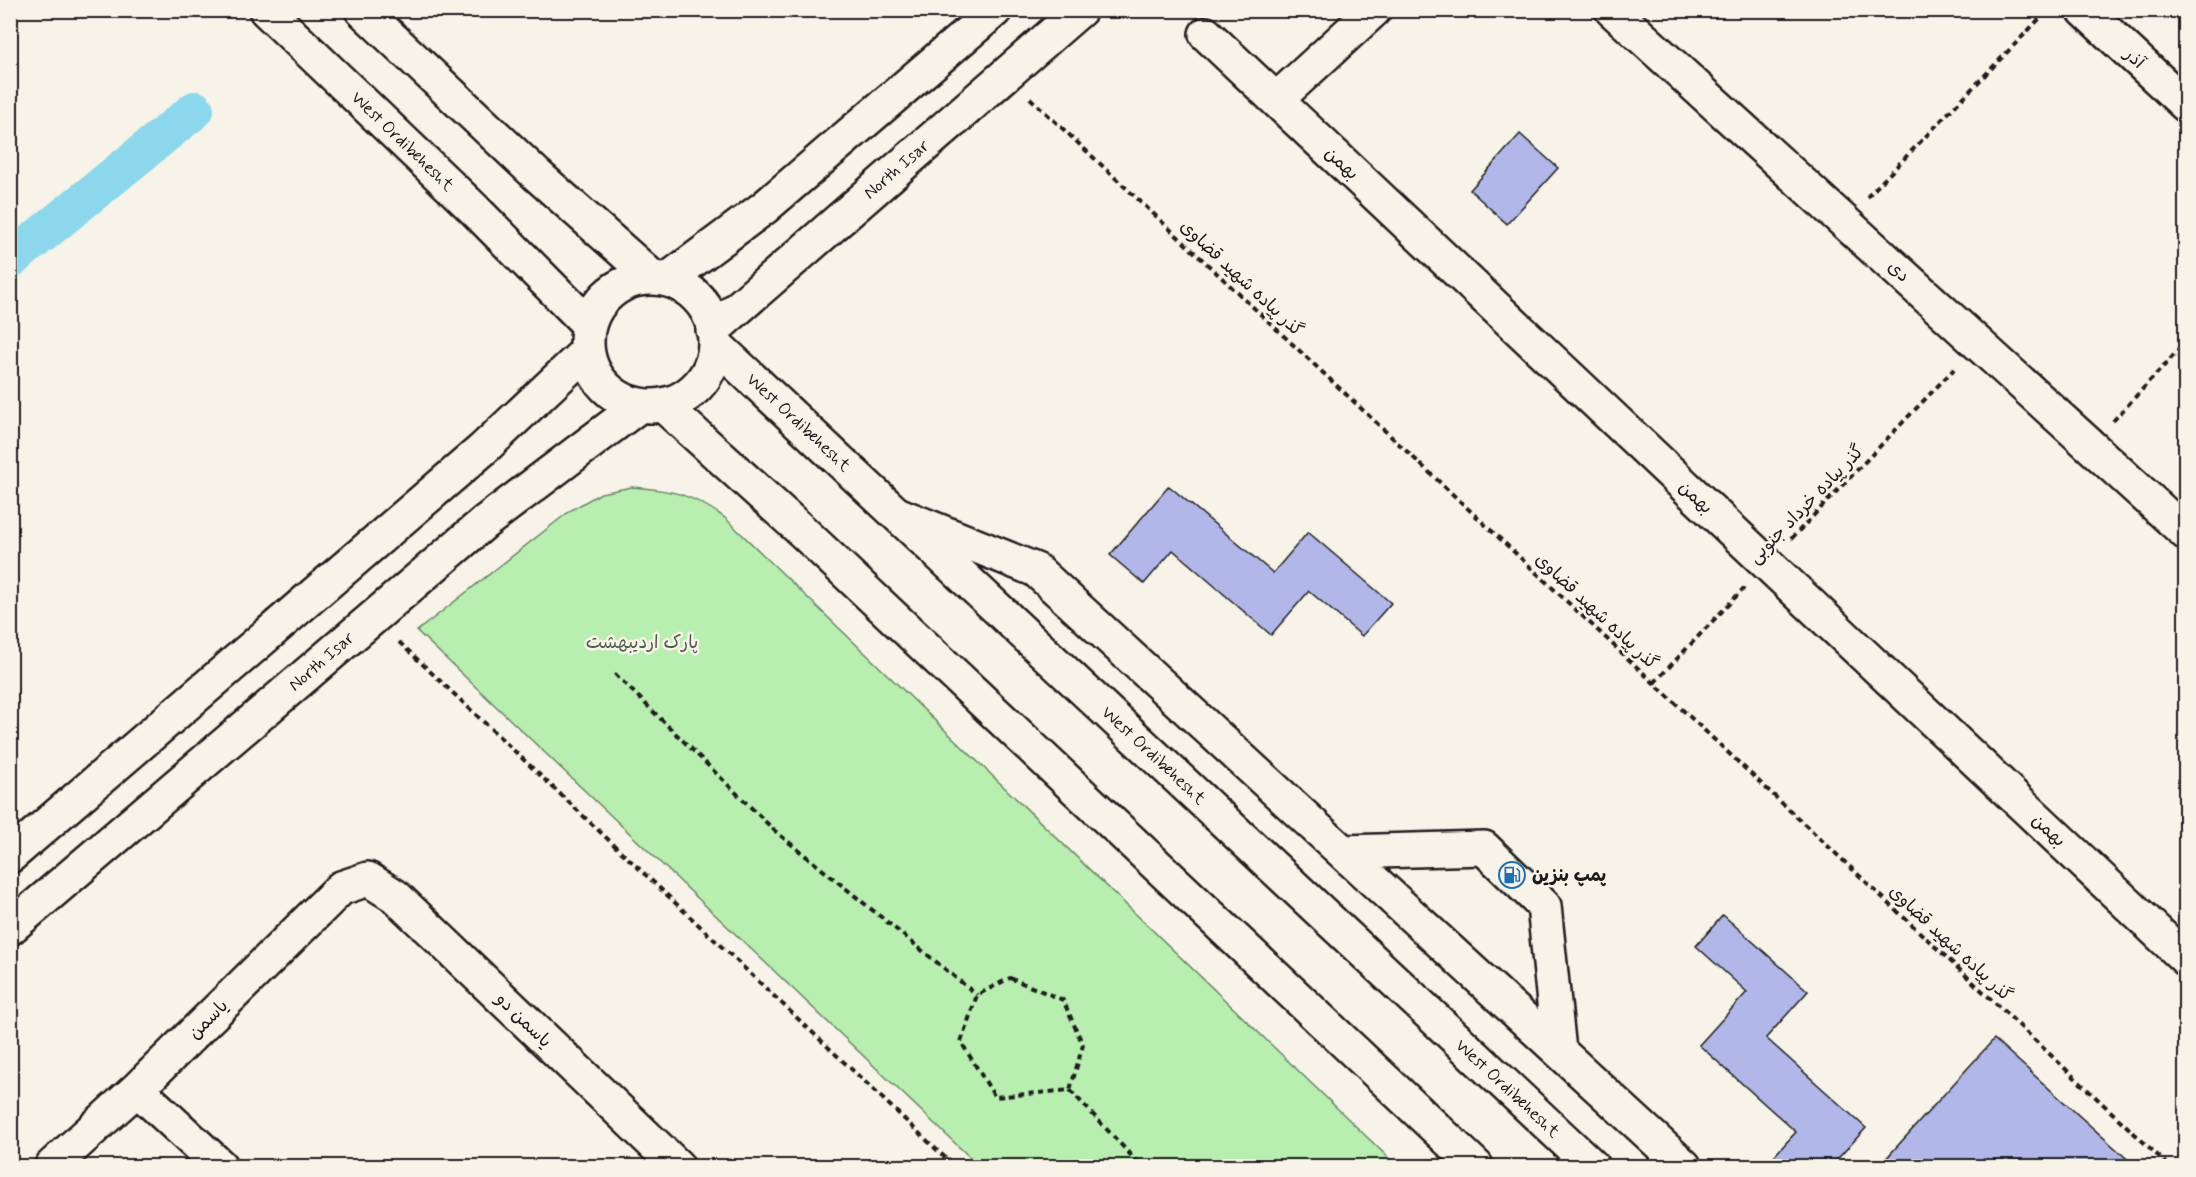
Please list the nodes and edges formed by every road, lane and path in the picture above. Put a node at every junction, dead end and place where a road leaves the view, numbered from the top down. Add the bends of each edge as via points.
1 (266, 10) edge
2 (362, 10) edge
3 (995, 10) edge
4 (1080, 10) edge
5 (1374, 10) edge
6 (1612, 10) edge
7 (2048, 10) edge
8 (2084, 10) edge
9 (1206, 34) dead end
10 (1005, 75) junction
11 (1276, 100) junction
12 (2186, 105) edge
13 (1843, 221) junction
14 (660, 279) junction
15 (714, 337) junction
16 (588, 338) junction
17 (2186, 342) edge
18 (1978, 343) junction
19 (651, 405) junction
20 (2090, 446) junction
21 (897, 514) junction
22 (2186, 532) edge
23 (1767, 564) junction
24 (373, 618) junction
25 (615, 674) dead end
26 (1654, 683) junction
27 (1343, 852) junction
28 (10, 856) edge
29 (368, 879) joint
30 (10, 928) edge
31 (2186, 959) edge
32 (977, 995) junction
33 (1559, 1051) junction
34 (137, 1089) junction
35 (1070, 1090) junction
36 (52, 1167) edge
37 (220, 1167) edge
38 (677, 1167) edge
39 (954, 1167) edge
40 (1141, 1167) edge
41 (1476, 1167) edge
42 (1592, 1167) edge
43 (1684, 1167) edge
44 (2169, 1167) edge

1 - 16 main road, West Ordibehesht via 475,210
2 - 14 main road via 537,176
3 - 14 main road via 765,207
4 - 10 main road, North Isar
5 - 11 main road
6 - 13 main road, دی
7 - 13 path
8 - 12 main road, آذر
9 - 11 main road, بهمن
10 - 15 main road, North Isar
10 - 26 path, گذر پیاده شهید قضاوی
11 - 23 main road, بهمن
13 - 18 main road, دی
14 - 15 main road via 683,287 697,298 707,313
14 - 16 main road via 632,281 613,290 597,306
15 - 19 main road via 705,376 693,390 679,399
15 - 21 main road, West Ordibehesht
16 - 19 main road via 593,370 604,387 621,398
16 - 28 main road via 482,450
17 - 20 path
18 - 20 main road, دی
18 - 23 path, گذر پیاده خرداد جنوبی
19 - 24 main road, North Isar via 484,522
19 - 41 main road via 802,531
20 - 22 main road, دی
21 - 27 main road via 1036,570
21 - 42 main road, West Ordibehesht
23 - 26 path, گذر پیاده خرداد جنوبی
23 - 31 main road, بهمن
24 - 30 main road, North Isar
24 - 39 path
25 - 32 path via 775,831
26 - 44 path, گذر پیاده شهید قضاوی
27 - 33 main road
27 - 33 main road via 1484,848 1544,906
29 - 34 main road, یاسمن via 341,888
29 - 38 main road, یاسمن دو via 395,896
32 - 35 path via 961,1042 995,1097
32 - 35 path via 1010,978 1063,1000 1083,1044
33 - 43 main road
34 - 36 main road, یاسمن
34 - 37 main road
35 - 40 path

